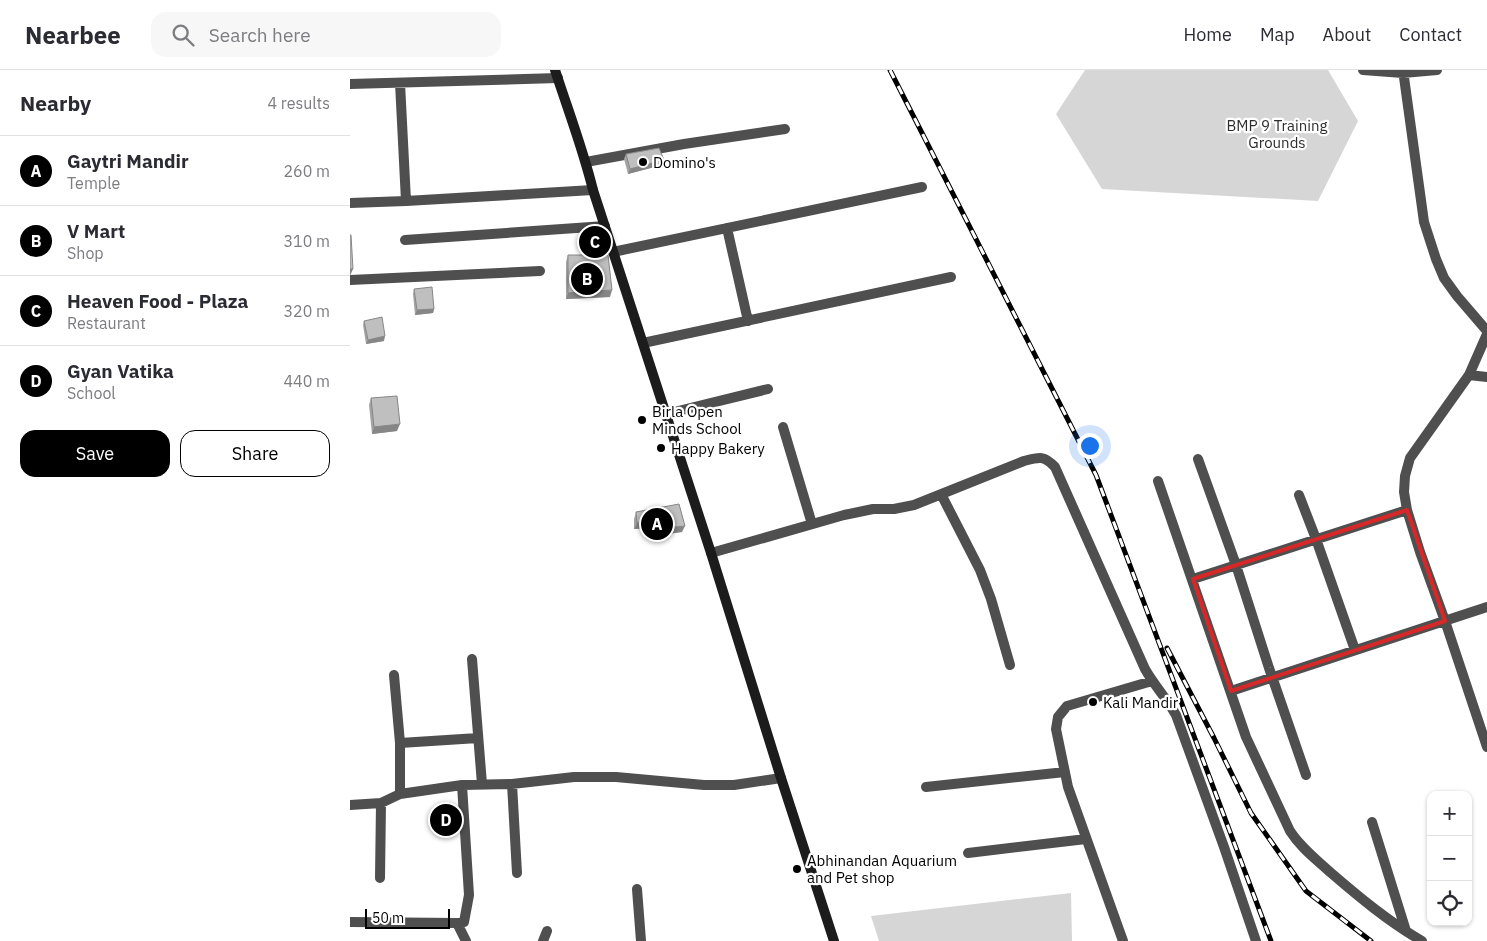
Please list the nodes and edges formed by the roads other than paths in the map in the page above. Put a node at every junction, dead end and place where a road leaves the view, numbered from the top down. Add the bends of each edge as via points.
1 (1363, 70) edge
2 (1437, 70) edge
3 (1403, 71) edge
4 (557, 74) edge
5 (400, 83) junction
6 (350, 84) edge
7 (785, 129) dead end
8 (586, 162) junction
9 (922, 187) dead end
10 (593, 190) junction
11 (406, 201) junction
12 (350, 203) edge
13 (605, 226) junction
14 (727, 228) junction
15 (405, 240) dead end
16 (614, 252) junction
17 (540, 271) dead end
18 (951, 277) dead end
19 (350, 280) edge
20 (748, 321) junction
21 (1487, 333) edge
22 (643, 343) junction
23 (1469, 375) junction
24 (1487, 377) edge
25 (768, 389) dead end
26 (666, 414) junction
27 (784, 427) dead end
28 (1198, 459) dead end
29 (1158, 481) dead end
30 (942, 494) junction
31 (1299, 494) dead end
32 (1407, 510) junction
33 (812, 524) junction
34 (1316, 539) junction
35 (711, 553) junction
36 (1236, 565) junction
37 (1193, 579) junction
38 (1487, 607) edge
39 (1446, 621) junction
40 (1355, 650) junction
41 (472, 659) dead end
42 (1010, 665) dead end
43 (394, 675) dead end
44 (1272, 677) junction
45 (1152, 681) junction
46 (1231, 692) junction
47 (478, 738) junction
48 (1486, 741) edge
49 (400, 743) junction
50 (1065, 772) junction
51 (1306, 775) dead end
52 (781, 778) junction
53 (482, 784) junction
54 (512, 784) junction
55 (462, 785) junction
56 (926, 787) dead end
57 (400, 794) junction
58 (381, 802) junction
59 (350, 806) edge
60 (1372, 822) dead end
61 (1086, 839) junction
62 (968, 853) dead end
63 (517, 873) dead end
64 (380, 878) dead end
65 (638, 889) dead end
66 (350, 922) edge
67 (457, 923) junction
68 (1406, 931) junction
69 (466, 941) edge
70 (641, 941) edge
71 (834, 941) edge
72 (1124, 941) edge
73 (1256, 941) edge
74 (1422, 941) edge

1 - 3 street
2 - 3 street
3 - 21 street via 1424,222 1444,278
4 - 5 street
4 - 8 main road
5 - 6 street
5 - 11 street
7 - 8 street
8 - 10 main road
9 - 14 street
10 - 11 street
10 - 13 main road
11 - 12 street
13 - 15 street
13 - 16 main road
14 - 16 street
14 - 20 street
16 - 22 main road
17 - 19 street
18 - 20 street
20 - 22 street
21 - 23 street
22 - 26 main road
23 - 24 street
23 - 32 street via 1410,458 1404,492
25 - 26 street
26 - 35 main road
27 - 33 street
28 - 36 street
29 - 37 street
30 - 33 street via 904,508 873,509
30 - 42 street via 980,570
30 - 45 street via 1024,461 1038,457 1048,460 1055,467
31 - 34 street
32 - 34 street
32 - 39 street
33 - 35 street
34 - 36 street
34 - 40 street
35 - 52 main road
36 - 37 street
36 - 44 street
37 - 46 street
38 - 39 street
39 - 40 street
39 - 48 street
40 - 44 street
41 - 47 street
43 - 49 street
44 - 46 street
44 - 51 street
45 - 50 street via 1067,706 1062,711 1056,729
45 - 73 street via 1176,715
46 - 68 street via 1246,737 1298,843 1354,892
47 - 49 street
47 - 53 street
49 - 57 street
50 - 56 street
50 - 61 street
52 - 54 street via 734,785 616,777 574,777
52 - 71 main road
53 - 54 street
53 - 55 street
54 - 63 street
55 - 57 street
55 - 67 street via 469,895 464,922
57 - 58 street
58 - 59 street
58 - 64 street
60 - 68 street
61 - 62 street
61 - 72 street
65 - 70 street
66 - 67 street
67 - 69 street
68 - 74 street

